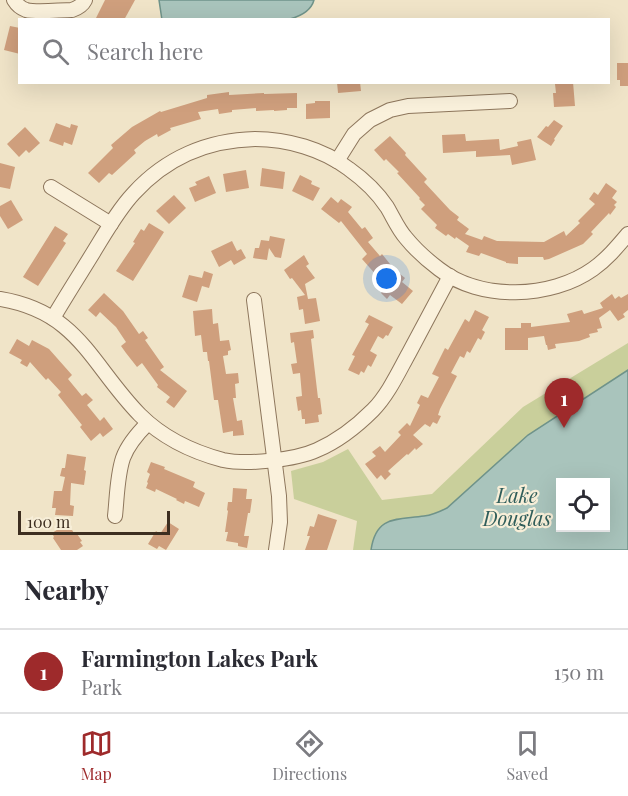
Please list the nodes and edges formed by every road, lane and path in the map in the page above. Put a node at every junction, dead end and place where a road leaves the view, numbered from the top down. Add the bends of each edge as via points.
1 (14, 0) edge
2 (85, 0) edge
3 (510, 101) dead end
4 (338, 161) junction
5 (51, 187) dead end
6 (111, 224) junction
7 (628, 234) edge
8 (450, 276) junction
9 (0, 300) edge
10 (254, 300) dead end
11 (53, 318) junction
12 (148, 423) junction
13 (275, 460) junction
14 (115, 516) dead end
15 (276, 550) edge

1 - 2 street via 24,9 72,10
3 - 4 street via 390,110 354,134
4 - 6 street via 298,145 269,139 234,140 197,149 161,168 135,192
4 - 8 street via 386,205 405,237
5 - 6 street
6 - 11 street
7 - 8 street via 591,271 540,290 487,290
8 - 13 street via 374,409 346,434 317,451
9 - 11 street via 22,304
10 - 13 street
11 - 12 street via 84,345
12 - 13 street via 198,452 226,460
12 - 14 street via 123,458
13 - 15 street via 280,522

